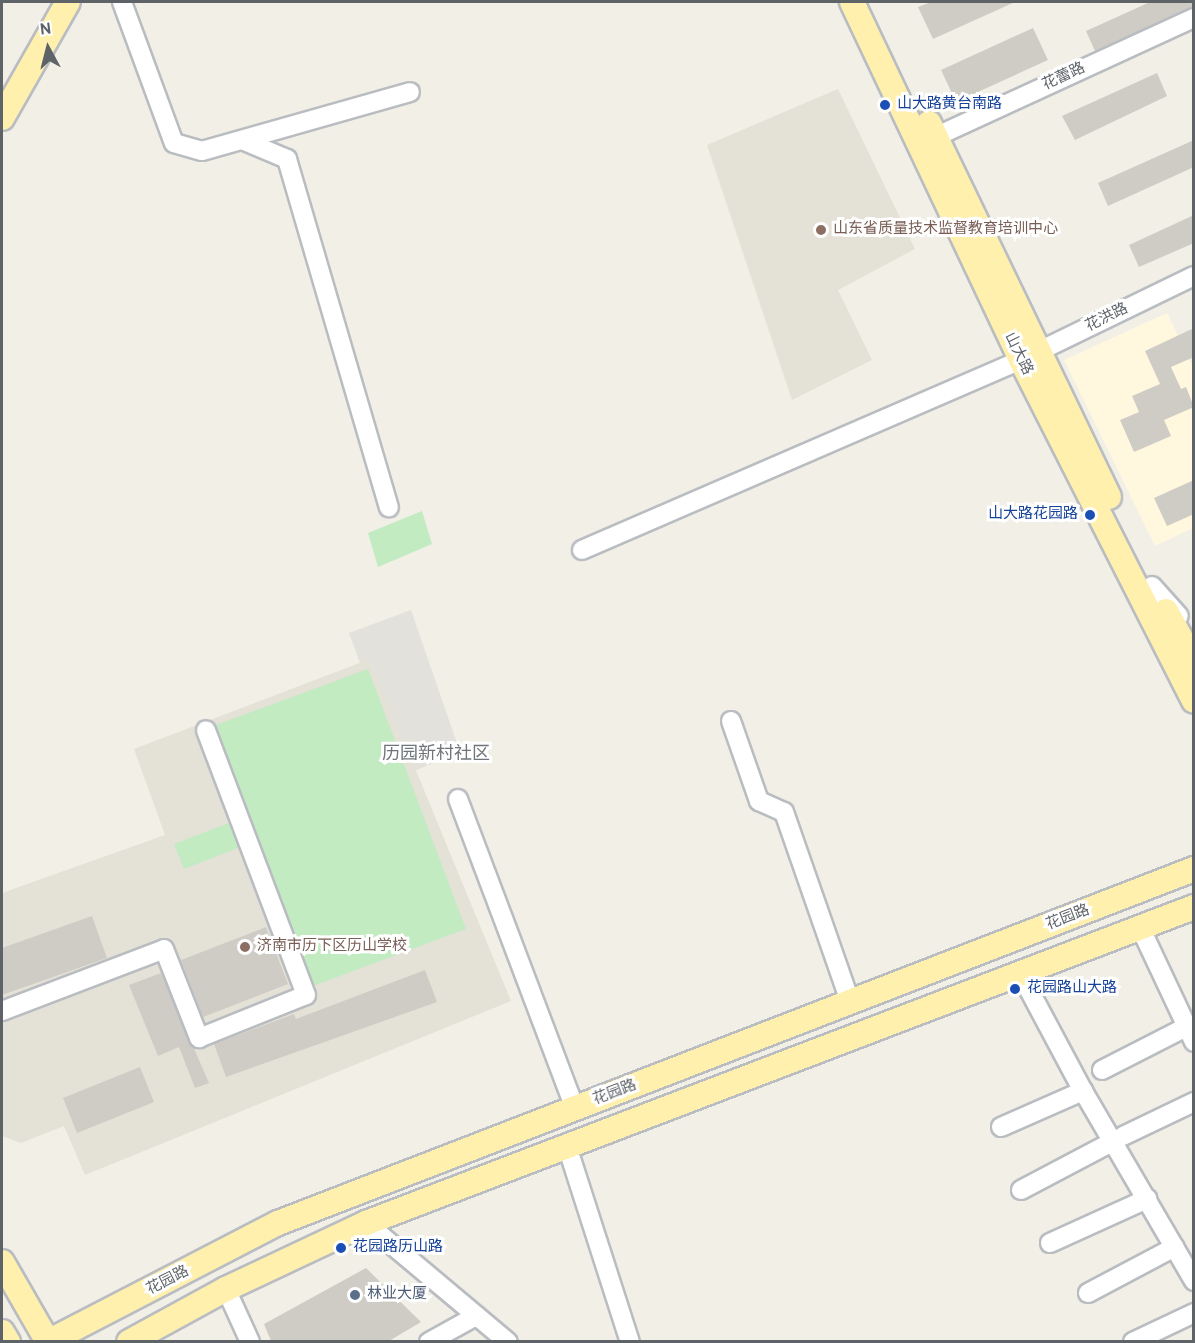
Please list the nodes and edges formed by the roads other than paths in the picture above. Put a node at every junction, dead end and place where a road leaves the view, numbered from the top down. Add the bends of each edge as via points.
1 (68, 2) edge
2 (122, 2) edge
3 (852, 2) edge
4 (870, 2) edge
5 (1194, 18) edge
6 (410, 92) dead end
7 (2, 118) edge
8 (935, 137) junction
9 (243, 140) junction
10 (1194, 276) edge
11 (1029, 356) junction
12 (389, 507) dead end
13 (582, 550) dead end
14 (1152, 586) junction
15 (1194, 641) edge
16 (1194, 662) edge
17 (1194, 701) edge
18 (731, 721) dead end
19 (206, 730) dead end
20 (458, 799) dead end
21 (1194, 869) edge
22 (1194, 907) edge
23 (1140, 927) junction
24 (1020, 973) junction
25 (850, 1002) junction
26 (2, 1011) edge
27 (1192, 1038) edge
28 (1102, 1070) dead end
29 (1083, 1091) junction
30 (1194, 1102) edge
31 (575, 1108) junction
32 (1001, 1127) dead end
33 (1119, 1139) junction
34 (567, 1146) junction
35 (1021, 1190) dead end
36 (1147, 1199) junction
37 (366, 1222) junction
38 (1050, 1244) dead end
39 (1184, 1255) edge
40 (2, 1262) edge
41 (1194, 1281) edge
42 (226, 1289) junction
43 (1088, 1293) dead end
44 (1194, 1313) edge
45 (476, 1316) junction
46 (2, 1332) edge
47 (8, 1341) edge
48 (48, 1341) edge
49 (129, 1341) edge
50 (250, 1341) edge
51 (429, 1341) edge
52 (508, 1341) edge
53 (630, 1341) edge
54 (1133, 1341) edge

1 - 7 main road
2 - 9 street via 174,143 202,152
3 - 11 main road, 山大路
4 - 8 main road, 山大路
5 - 8 street, 花蕾路
6 - 9 street
8 - 11 main road, 山大路
9 - 12 street via 286,159
10 - 11 street, 花洪路
11 - 13 street, 花洪路
11 - 14 main road, 山大路
11 - 17 main road, 山大路
14 - 15 street, 山大路 via 1180,617
14 - 16 main road, 山大路
18 - 25 street via 759,801 784,812
19 - 26 street via 306,995 199,1038 164,949
20 - 31 street
21 - 25 main road, 花园路
22 - 23 main road
23 - 24 main road
23 - 27 street
24 - 29 street
24 - 34 main road
25 - 31 main road, 花园路
27 - 28 street
29 - 32 street
29 - 33 street
30 - 33 street
31 - 48 main road, 花园路 via 278,1223
33 - 35 street
33 - 36 street
34 - 37 main road
34 - 53 street
36 - 38 street
36 - 39 street
37 - 42 main road
37 - 45 street
39 - 41 street
39 - 43 street
40 - 48 main road
42 - 49 main road
42 - 50 street
44 - 54 street
45 - 51 street
45 - 52 street
46 - 47 main road

